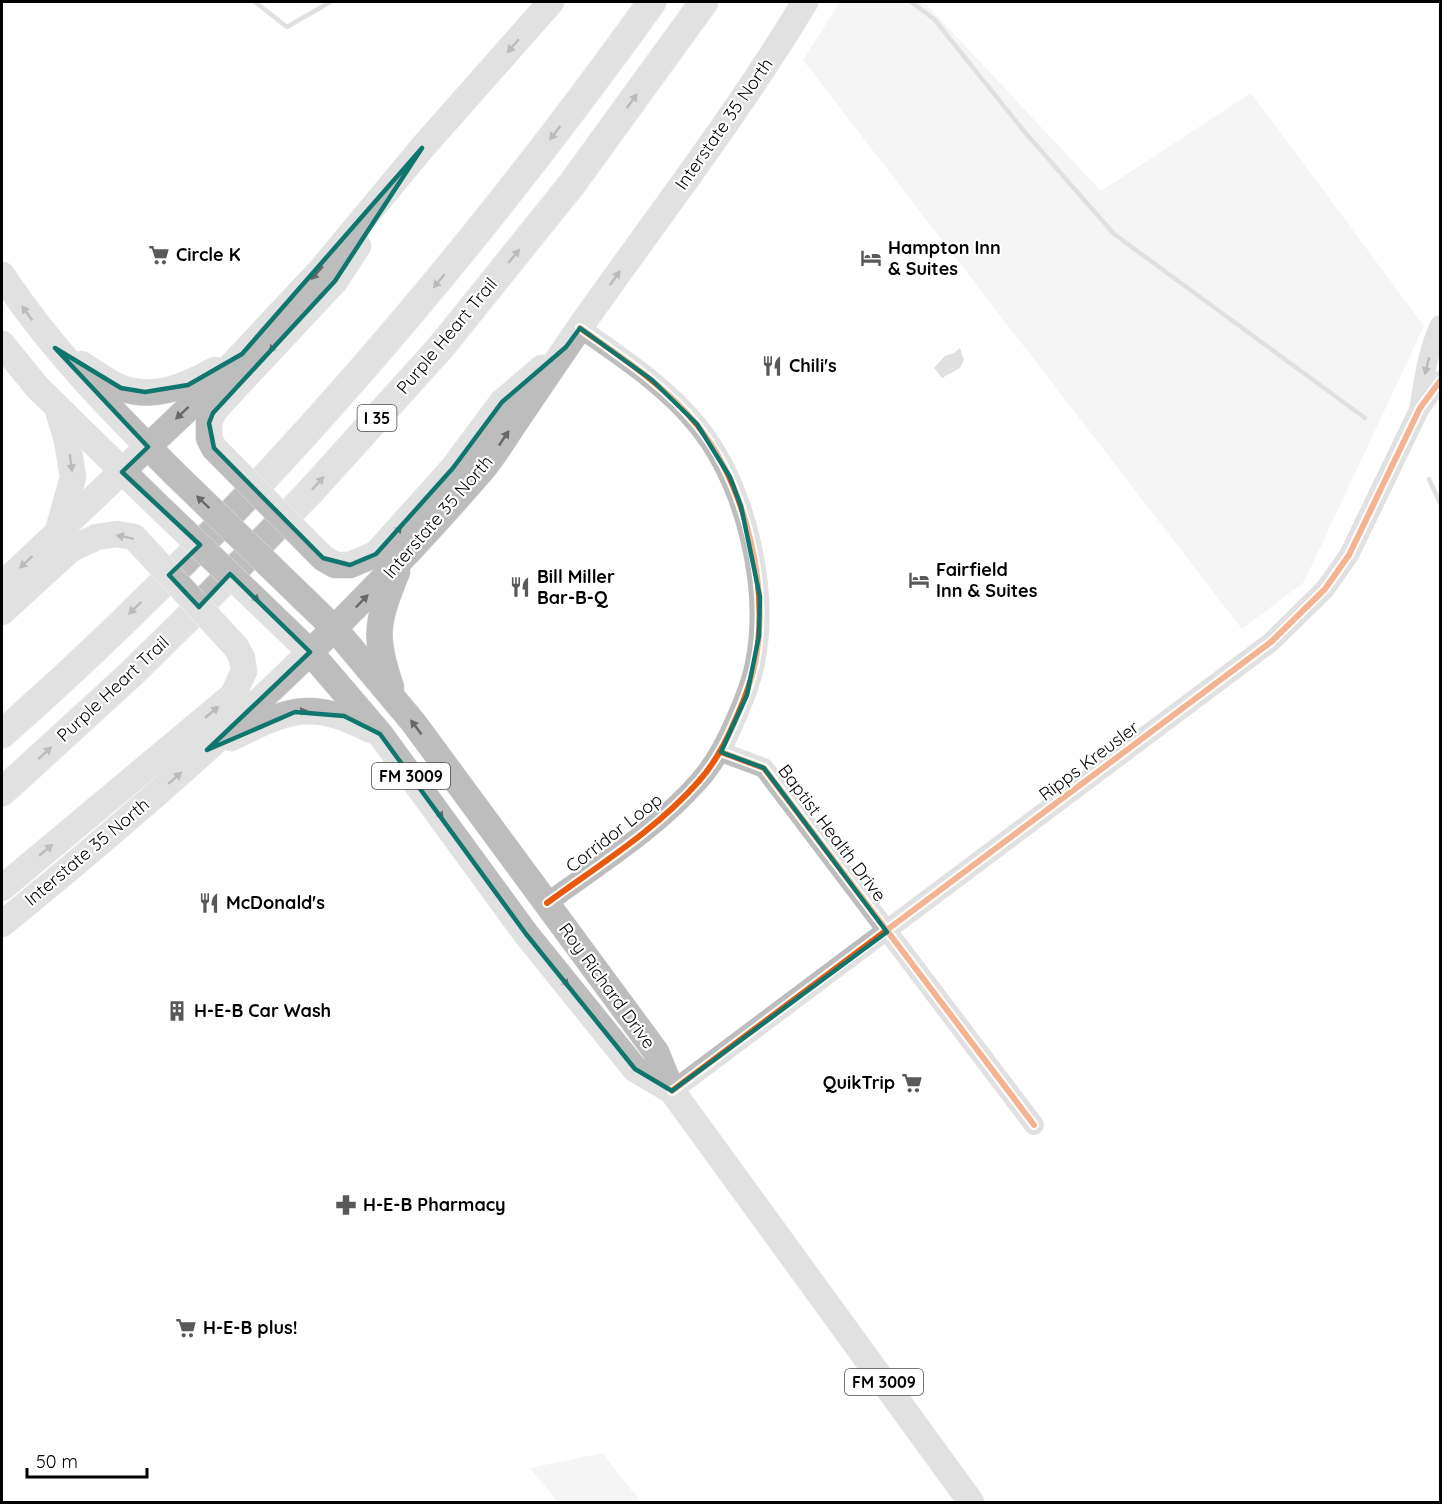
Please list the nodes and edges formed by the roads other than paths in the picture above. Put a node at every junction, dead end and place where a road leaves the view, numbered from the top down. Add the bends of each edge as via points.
1 (551, 2) edge
2 (652, 2) edge
3 (705, 2) edge
4 (805, 2) edge
5 (422, 148) junction
6 (2, 275) edge
7 (1440, 326) edge
8 (573, 338) junction
9 (2, 344) edge
10 (55, 348) junction
11 (242, 354) junction
12 (1440, 381) edge
13 (57, 407) junction
14 (1420, 408) junction
15 (148, 447) junction
16 (122, 472) junction
17 (57, 533) junction
18 (401, 560) junction
19 (2, 585) edge
20 (2, 612) edge
21 (335, 629) junction
22 (310, 652) junction
23 (396, 701) junction
24 (2, 734) edge
25 (380, 734) junction
26 (207, 750) junction
27 (721, 752) junction
28 (2, 792) edge
29 (2, 888) edge
30 (547, 903) junction
31 (2, 924) edge
32 (887, 932) junction
33 (672, 1091) junction
34 (1034, 1125) dead end
35 (971, 1503) edge

1 -> 5 main road
2 -> 24 highway, I 35 via 515,186 423,301 331,406 215,531
28 -> 3 highway, Purple Heart Trail / I 35 via 187,619 309,493 441,347 572,184
8 -> 4 main road, Interstate 35 North via 747,92
5 -> 8 main road, bridge via 335,281 213,413 209,438 214,448 323,558 335,565 350,565 376,554 453,468 502,402
5 -> 11 main road via 320,271
10 -> 6 main road, FM 3009
7 -> 14 street, Ripps Kreusler via 1424,378
18 -> 8 main road, Interstate 35 North via 485,467
8 - 27 street, Corridor Loop via 652,380 697,424 730,477 741,506 760,597 759,636 747,694
9 - 13 main road, FM 3009
10 - 11 main road via 121,388 145,392 188,385
10 - 15 main road, FM 3009
11 -> 15 main road
12 - 14 street, Ripps Kreusler
13 - 16 main road, FM 3009
13 -> 17 main road via 73,477
14 - 32 street, Ripps Kreusler via 1349,555 1325,589 1298,617 1271,642
15 - 16 main road
21 -> 15 main road, FM 3009, bridge
16 - 17 main road
16 -> 22 main road, FM 3009, bridge
17 -> 19 main road
21 -> 18 main road, Interstate 35 North
18 - 23 main road via 379,625 381,659
29 -> 20 main road, bridge via 233,695 244,671 236,647 134,537 97,537 71,549
21 - 22 main road, Interstate 35 North
21 - 23 main road, Roy Richard Drive / FM 3009
22 - 25 main road, Roy Richard Drive / FM 3009
22 - 26 main road, Interstate 35 North
30 -> 23 main road, Roy Richard Drive / FM 3009
26 -> 25 main road via 272,718 316,710 344,716
25 -> 33 main road, Roy Richard Drive / FM 3009 via 526,934 635,1069
31 -> 26 main road, Interstate 35 North
27 - 30 street, Corridor Loop via 699,781 640,836
27 - 32 street, Baptist Health Drive via 764,768
30 - 33 main road, Roy Richard Drive / FM 3009 via 656,1052
32 - 33 street, Ripps Kreusler
32 - 34 street, Baptist Health Drive
33 - 35 main road, Roy Richard Drive / FM 3009

